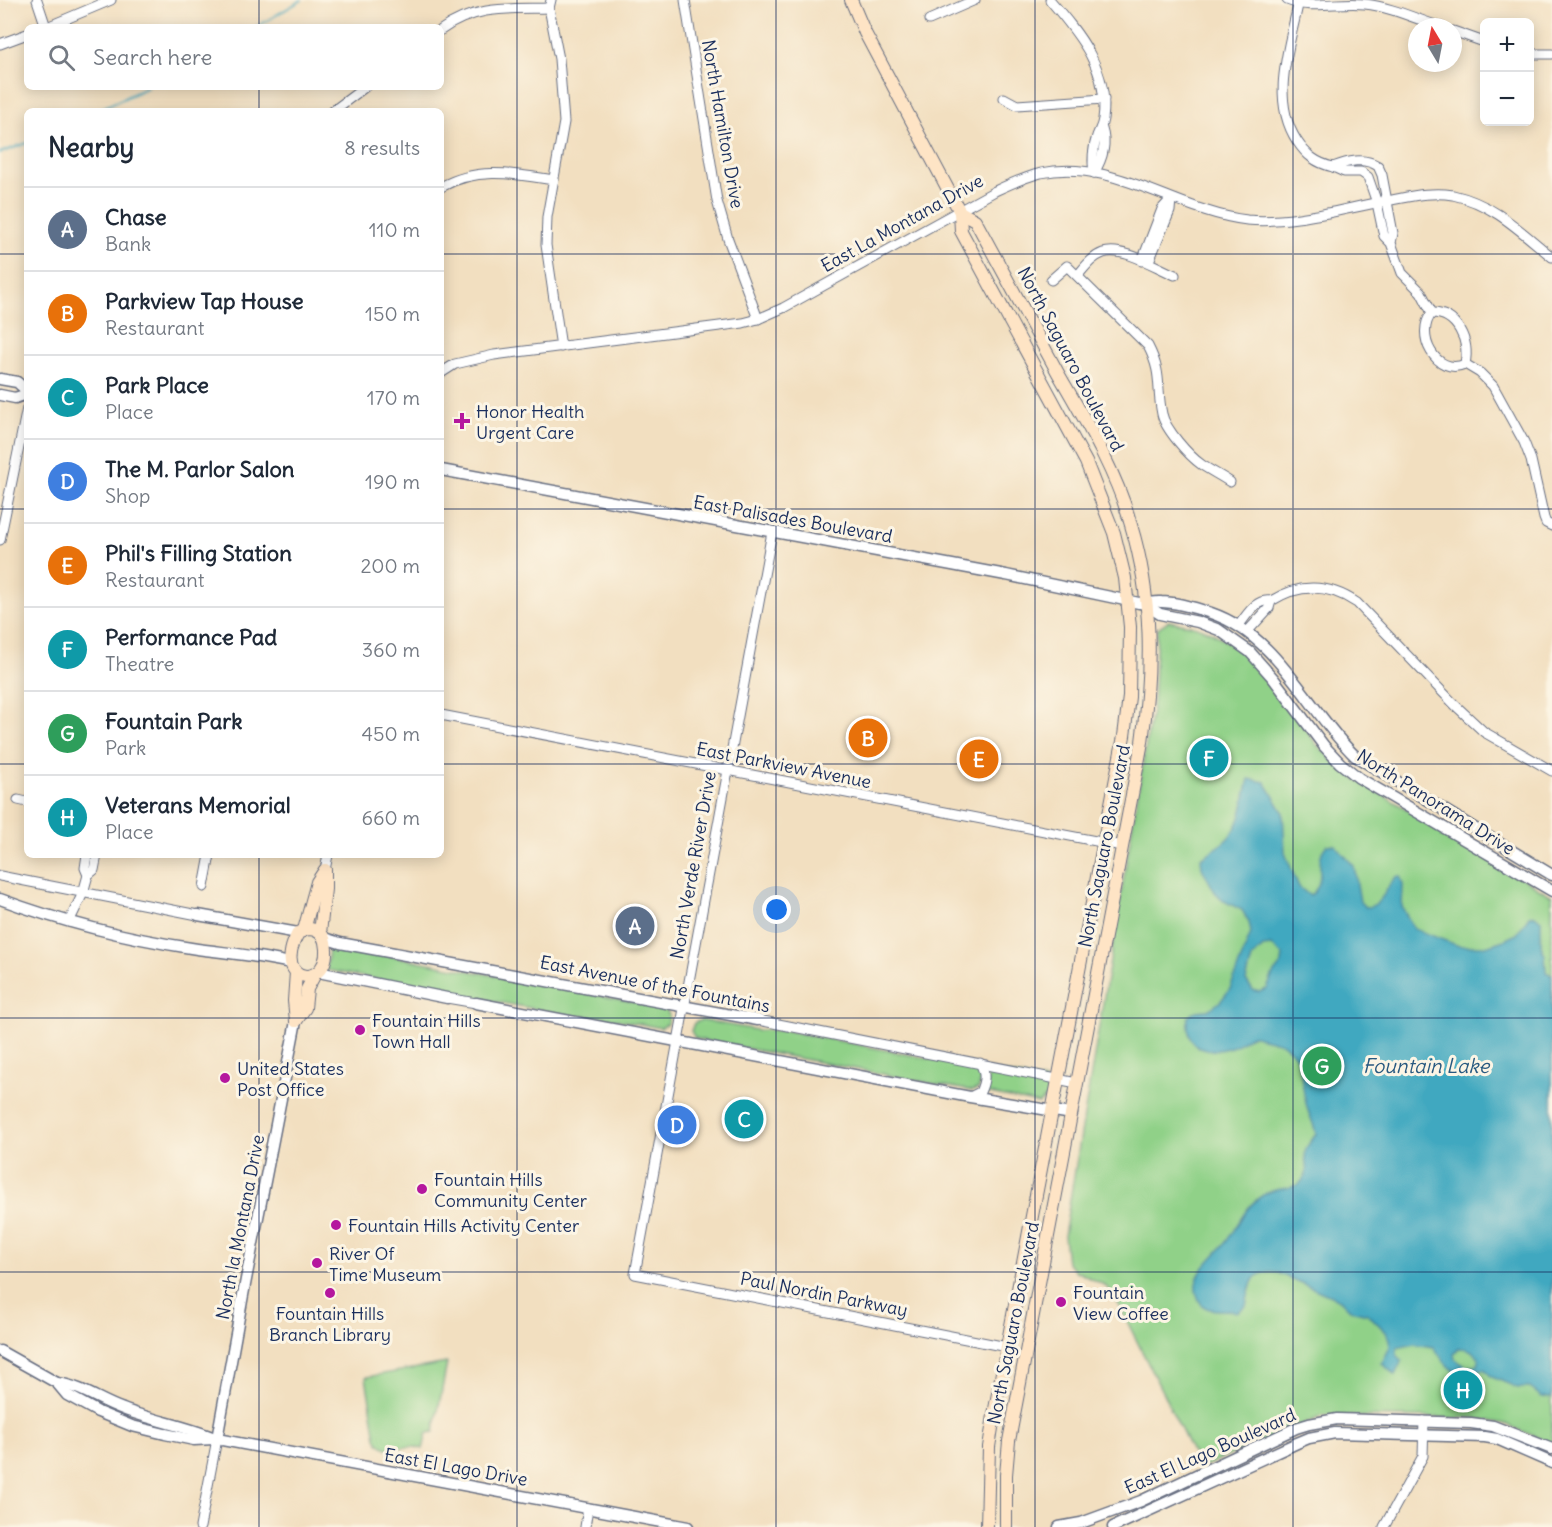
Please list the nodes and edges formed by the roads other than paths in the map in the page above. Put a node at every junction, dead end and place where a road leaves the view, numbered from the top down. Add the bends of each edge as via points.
1 (37, 0) edge
2 (111, 0) edge
3 (685, 0) edge
4 (851, 0) edge
5 (975, 0) edge
6 (1050, 0) edge
7 (1287, 0) edge
8 (550, 4) edge
9 (1298, 5) junction
10 (1413, 18) edge
11 (930, 20) dead end
12 (46, 24) edge
13 (54, 24) edge
14 (444, 28) edge
15 (1462, 34) edge
16 (24, 35) edge
17 (1480, 40) edge
18 (0, 44) edge
19 (1534, 54) edge
20 (1552, 54) edge
21 (362, 90) edge
22 (1004, 98) dead end
23 (1104, 99) junction
24 (337, 108) edge
25 (1372, 162) junction
26 (1333, 167) junction
27 (1094, 173) junction
28 (1365, 174) junction
29 (554, 180) junction
30 (444, 185) edge
31 (1172, 199) junction
32 (1382, 202) junction
33 (960, 212) junction
34 (1552, 257) edge
35 (1145, 262) junction
36 (1078, 275) junction
37 (1175, 275) dead end
38 (1051, 280) dead end
39 (1432, 313) junction
40 (758, 319) junction
41 (561, 347) junction
42 (1465, 364) junction
43 (444, 371) edge
44 (0, 379) edge
45 (24, 389) edge
46 (24, 394) edge
47 (0, 395) edge
48 (24, 423) edge
49 (444, 472) edge
50 (1230, 482) dead end
51 (1552, 526) edge
52 (772, 532) junction
53 (0, 540) edge
54 (1138, 603) junction
55 (1243, 629) junction
56 (444, 717) edge
57 (727, 771) junction
58 (1552, 771) edge
59 (1103, 842) junction
60 (1122, 846) junction
61 (87, 858) edge
62 (96, 858) edge
63 (209, 858) edge
64 (327, 858) edge
65 (325, 870) junction
66 (88, 875) junction
67 (1552, 875) edge
68 (0, 876) edge
69 (204, 887) dead end
70 (1552, 891) edge
71 (83, 893) junction
72 (0, 899) edge
73 (198, 915) joint
74 (69, 922) junction
75 (301, 931) junction
76 (322, 935) junction
77 (293, 967) junction
78 (316, 974) junction
79 (447, 998) joint
80 (476, 1003) joint
81 (684, 1006) junction
82 (758, 1020) joint
83 (296, 1021) junction
84 (678, 1040) junction
85 (980, 1063) junction
86 (1058, 1079) junction
87 (1077, 1083) junction
88 (970, 1097) junction
89 (1053, 1111) junction
90 (1072, 1114) junction
91 (635, 1274) joint
92 (1007, 1347) junction
93 (0, 1351) edge
94 (1018, 1391) junction
95 (1424, 1421) junction
96 (1424, 1434) junction
97 (217, 1439) junction
98 (1552, 1449) edge
99 (1552, 1463) edge
100 (1214, 1467) junction
101 (1220, 1478) junction
102 (588, 1508) junction
103 (200, 1527) edge
104 (585, 1527) edge
105 (688, 1527) edge
106 (987, 1527) edge
107 (1006, 1527) edge
108 (1059, 1527) edge
109 (1113, 1527) edge
110 (1384, 1527) edge

1 - 12 street
2 - 13 street
3 - 40 street, North Hamilton Drive via 717,201
4 - 33 main road, North Saguaro Boulevard
5 - 11 street
6 - 23 street via 1093,58
7 - 9 street
8 - 14 street via 476,12
8 - 29 street via 564,123
9 - 10 street via 1365,4
9 - 26 street via 1284,78 1286,115 1304,152
15 - 17 street
16 - 18 street
19 - 20 street
21 - 24 street
22 - 23 street via 1017,105
23 - 27 street via 1105,138 1101,161
25 - 26 street via 1349,161
25 - 28 street
25 - 32 street via 1382,175
26 - 28 street
27 - 31 street, East La Montana Drive
27 - 33 street, East La Montana Drive via 1042,173 1005,186
28 - 32 street
29 - 30 street via 486,173 458,178
29 - 41 street via 546,245
31 - 32 street, East La Montana Drive via 1227,217 1259,221
31 - 35 street via 1162,209
32 - 34 street, East La Montana Drive via 1438,193 1465,198 1495,211
32 - 39 street via 1384,236 1391,243 1402,273 1421,292
33 - 40 street, East La Montana Drive
33 - 54 main road, North Saguaro Boulevard via 961,231 1086,462
33 - 54 main road, North Saguaro Boulevard via 975,220 1108,465 1132,526 1140,560
35 - 36 street via 1114,252 1103,253
35 - 37 street
36 - 38 street via 1067,266
36 - 50 street via 1148,346 1156,361 1167,428 1200,464
39 - 42 street via 1449,318 1461,332 1467,347
39 - 42 street via 1424,332 1433,355 1448,366
40 - 41 street, East La Montana Drive
41 - 43 street, East La Montana Drive via 470,360
42 - 51 street via 1490,381 1500,396 1528,452 1544,518
44 - 45 street via 17,382
46 - 47 street via 15,398
48 - 53 street
49 - 52 street, East Palisades Boulevard
52 - 54 street, East Palisades Boulevard
52 - 57 street, North Verde River Drive
54 - 55 street, North Panorama Drive via 1161,601 1186,606
54 - 59 main road, North Saguaro Boulevard via 1128,705
54 - 60 main road, North Saguaro Boulevard via 1150,649 1148,701
54 - 70 street, North Panorama Drive via 1160,614 1219,630 1241,645 1273,678 1340,763 1359,778
55 - 58 street via 1269,608 1271,601 1290,591 1314,587 1335,590 1357,603 1484,732
55 - 67 street, North Panorama Drive via 1269,651 1355,756
56 - 57 street, East Parkview Avenue
57 - 59 street, East Parkview Avenue
57 - 81 street, North Verde River Drive
59 - 60 street, East Parkview Avenue
59 - 86 main road, North Saguaro Boulevard
60 - 87 main road, North Saguaro Boulevard
61 - 66 street
62 - 66 street via 94,870
63 - 69 street
64 - 65 street
65 - 75 main road via 317,882
65 - 76 main road
66 - 71 street
68 - 71 street
71 - 73 street
71 - 74 street
72 - 74 street
73 - 75 street
74 - 77 street via 192,948 255,955
75 - 76 main road via 312,929
75 - 77 main road via 291,951
76 - 78 main road via 326,954
76 - 81 street, East Avenue of the Fountains via 340,943
77 - 78 main road via 305,976
77 - 83 main road
78 - 79 street
78 - 83 main road
79 - 80 street
80 - 84 street
81 - 82 street, East Avenue of the Fountains
81 - 84 street, North Verde River Drive
82 - 85 street, East Avenue of the Fountains
83 - 97 street, North la Montana Drive
84 - 88 street
84 - 91 street, North Verde River Drive
85 - 86 street, East Avenue of the Fountains
85 - 88 street via 986,1075 984,1084 980,1092
86 - 87 street, East Avenue of the Fountains
86 - 89 main road, North Saguaro Boulevard
87 - 90 main road, North Saguaro Boulevard
88 - 89 street
89 - 90 street
89 - 92 main road, North Saguaro Boulevard
90 - 94 main road, North Saguaro Boulevard
91 - 92 street, Paul Nordin Parkway
92 - 94 main road via 1017,1351
92 - 106 main road, North Saguaro Boulevard via 989,1446
93 - 97 street, East El Lago Drive via 57,1383 72,1385 120,1408
94 - 107 main road, North Saguaro Boulevard via 1007,1458
95 - 96 street
95 - 98 street, East El Lago Boulevard via 1493,1426
95 - 100 street, East El Lago Boulevard via 1337,1419 1309,1424
96 - 99 street, East El Lago Boulevard via 1497,1439
96 - 101 street, East El Lago Boulevard via 1335,1433 1309,1438
96 - 110 street via 1423,1456
97 - 102 street, East El Lago Drive
97 - 103 street
100 - 101 street
100 - 108 street, East El Lago Boulevard via 1114,1512
101 - 109 street, East El Lago Boulevard
102 - 104 street
102 - 105 street, East El Lago Drive

